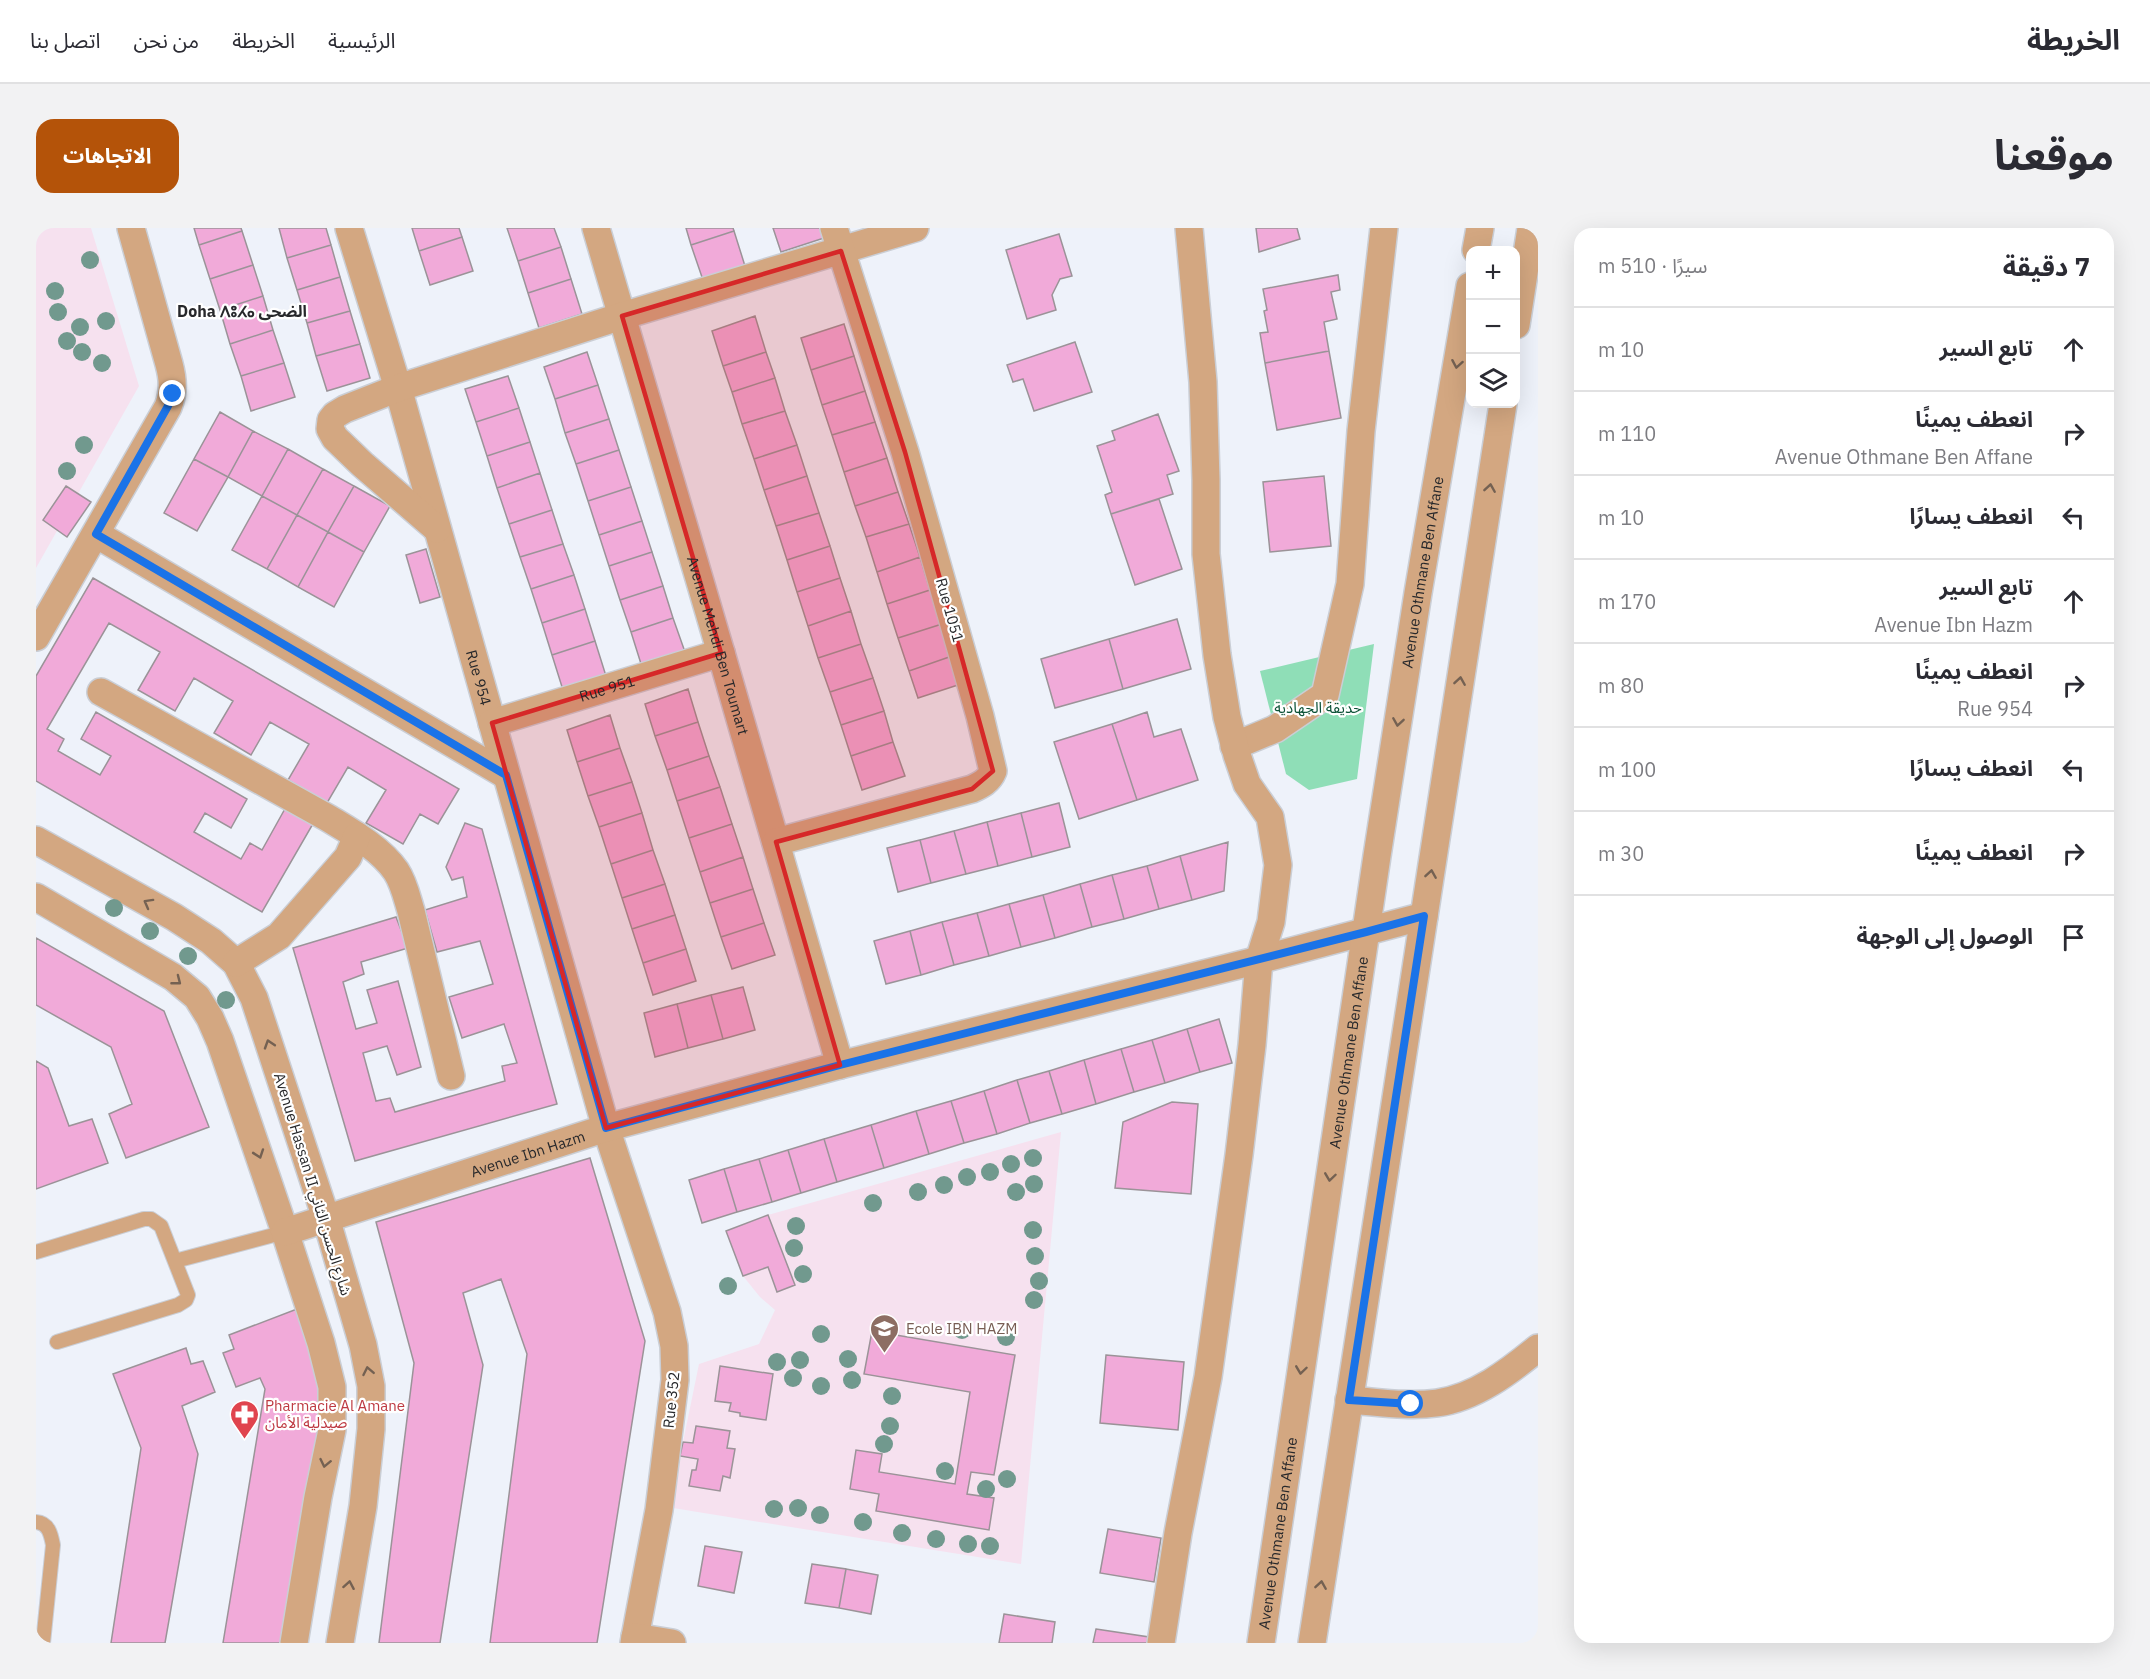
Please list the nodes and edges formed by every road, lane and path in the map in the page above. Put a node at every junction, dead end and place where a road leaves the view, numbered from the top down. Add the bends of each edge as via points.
1 (131, 228) edge
2 (349, 228) edge
3 (596, 228) edge
4 (915, 228) edge
5 (1189, 228) edge
6 (1384, 228) edge
7 (1480, 228) edge
8 (1531, 228) edge
9 (838, 240) edge
10 (1477, 246) edge
11 (1468, 300) edge
12 (1519, 300) edge
13 (622, 316) junction
14 (398, 388) junction
15 (1502, 408) edge
16 (437, 529) junction
17 (96, 534) junction
18 (36, 637) edge
19 (721, 653) junction
20 (101, 692) dead end
21 (492, 723) junction
22 (1234, 746) junction
23 (506, 775) junction
24 (357, 836) junction
25 (36, 840) edge
26 (776, 842) junction
27 (36, 897) edge
28 (1424, 916) junction
29 (1366, 932) junction
30 (1259, 960) junction
31 (236, 963) junction
32 (840, 1065) junction
33 (452, 1076) dead end
34 (606, 1128) junction
35 (326, 1218) junction
36 (285, 1232) junction
37 (36, 1252) edge
38 (175, 1261) junction
39 (57, 1342) dead end
40 (1538, 1348) edge
41 (1349, 1400) junction
42 (36, 1522) edge
43 (41, 1634) edge
44 (634, 1640) edge
45 (294, 1643) edge
46 (340, 1643) edge
47 (672, 1643) edge
48 (1161, 1643) edge
49 (1261, 1643) edge
50 (1312, 1643) edge

1 - 17 street via 169,364 173,394
2 - 14 street, Rue 954
3 - 13 street, Avenue Mehdi Ben Toumart
4 - 9 street
5 - 22 street via 1203,382 1206,554 1217,655
6 - 22 street via 1360,431 1350,584 1325,695 1275,729
7 - 10 street
8 - 12 street
9 - 13 street
9 - 26 street, Rue 1051 via 905,452 993,771 983,784 972,789
11 -> 29 street, Avenue Othmane Ben Affane
13 - 14 street
13 - 19 street, Avenue Mehdi Ben Toumart
14 - 16 street, Rue 954
14 - 16 street via 345,409 331,420 330,429 362,464
28 -> 15 street
16 - 21 street, Rue 954
17 - 18 street
17 - 23 street
19 - 21 street, Rue 951
19 - 26 street, Avenue Mehdi Ben Toumart
20 - 24 street
21 - 23 street, Rue 954
22 - 30 street via 1247,784 1270,817 1278,865 1271,922
23 - 34 street, Rue 954
24 - 31 street via 348,856 279,936
24 - 33 street via 396,871 405,890
31 -> 25 street, Avenue Hassan II شارع الحسن الثاني via 174,917
26 - 32 street, Avenue Mehdi Ben Toumart
27 -> 36 street via 173,977 197,997 220,1041
28 - 29 street, Avenue Ibn Hazm
28 - 41 street
29 - 30 street, Avenue Ibn Hazm
29 -> 49 street, Avenue Othmane Ben Affane
30 - 32 street, Avenue Ibn Hazm
30 - 48 street via 1252,1045 1208,1377
35 -> 31 street, Avenue Hassan II شارع الحسن الثاني via 254,998
32 - 34 street, Avenue Ibn Hazm
34 - 35 street, Avenue Ibn Hazm
34 - 44 street, Rue 352 via 667,1312 674,1346 675,1380 658,1510
35 - 36 street, Avenue Ibn Hazm
46 -> 35 street, Avenue Hassan II شارع الحسن الثاني via 363,1506 371,1429 370,1386 363,1345
36 - 38 lane
36 -> 45 street via 332,1387 332,1431
37 - 38 lane via 151,1219 160,1226
38 - 39 lane via 188,1295 186,1300
40 - 41 street via 1491,1382 1439,1403
50 -> 41 street
42 - 43 lane via 50,1530 53,1545
44 - 47 street

